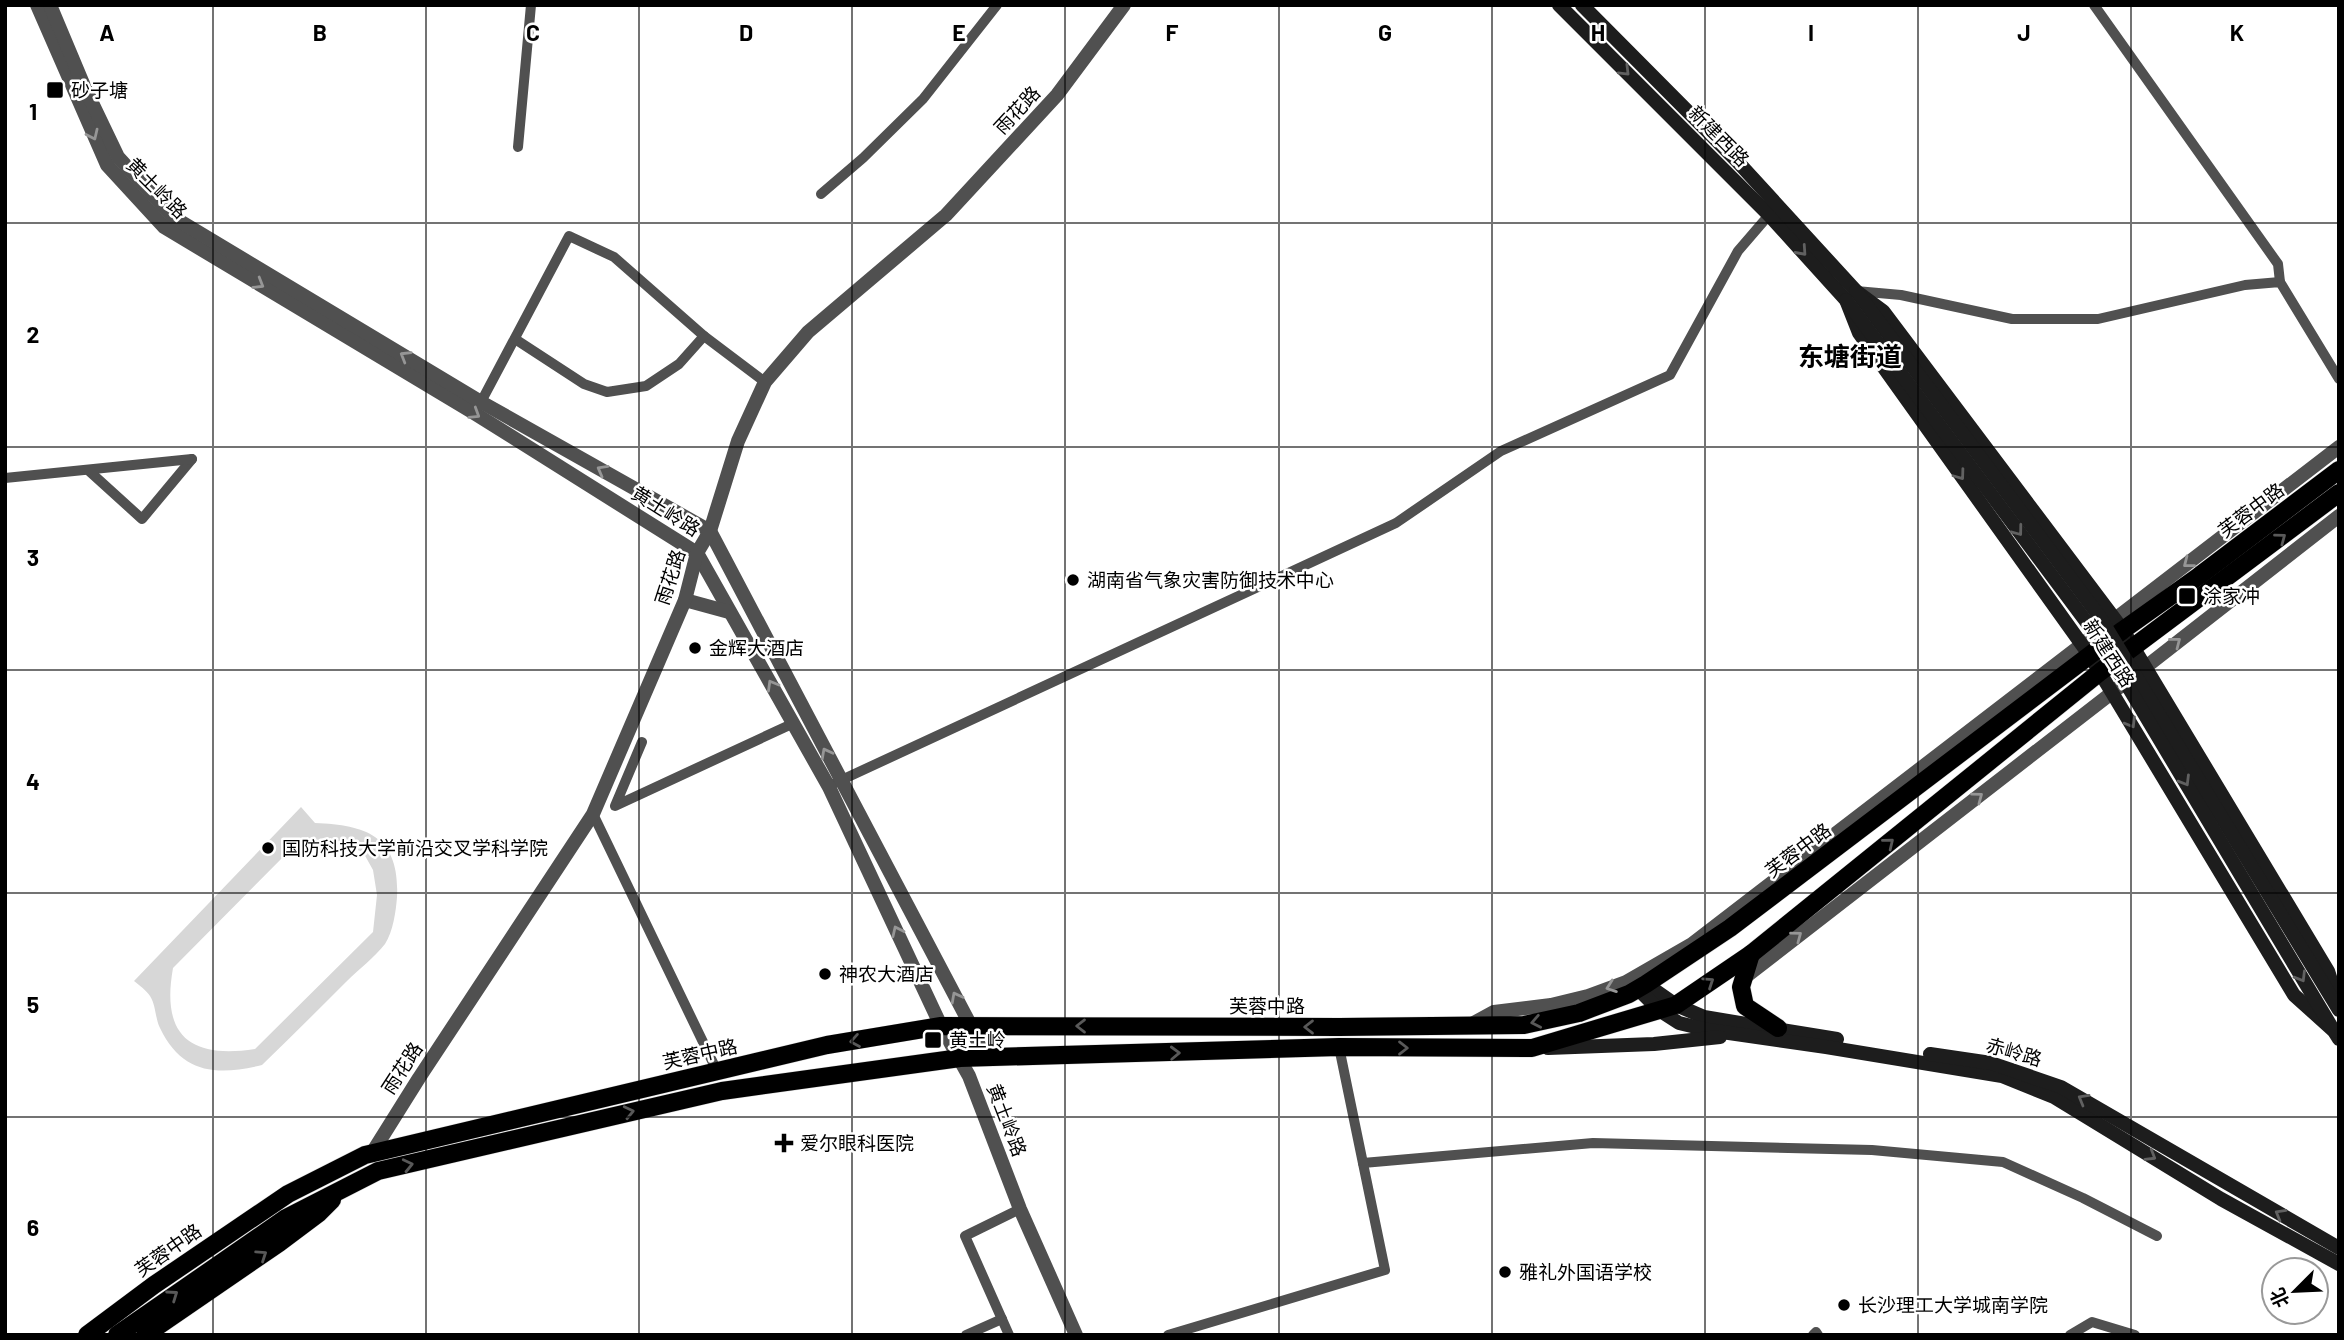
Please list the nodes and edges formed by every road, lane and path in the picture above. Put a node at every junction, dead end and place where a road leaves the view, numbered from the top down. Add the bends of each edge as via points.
1 (37, 5) edge
2 (50, 5) edge
3 (531, 5) edge
4 (997, 5) edge
5 (1124, 5) edge
6 (1559, 5) edge
7 (1582, 5) edge
8 (2094, 5) edge
9 (518, 147) dead end
10 (821, 194) dead end
11 (1769, 215) junction
12 (2280, 282) junction
13 (1851, 295) junction
14 (705, 336) junction
15 (515, 339) junction
16 (2339, 379) edge
17 (765, 382) junction
18 (481, 402) junction
19 (2339, 447) edge
20 (89, 470) junction
21 (2339, 470) edge
22 (5, 478) edge
23 (2339, 494) edge
24 (2339, 516) edge
25 (710, 531) junction
26 (696, 553) junction
27 (685, 600) junction
28 (729, 612) junction
29 (2119, 625) junction
30 (2134, 646) junction
31 (2086, 650) junction
32 (2146, 666) junction
33 (2100, 672) junction
34 (2112, 692) junction
35 (794, 723) junction
36 (642, 742) dead end
37 (835, 783) junction
38 (593, 814) junction
39 (1751, 954) junction
40 (1744, 978) junction
41 (1642, 986) junction
42 (2339, 1003) edge
43 (1667, 1008) junction
44 (2339, 1010) edge
45 (1470, 1025) junction
46 (941, 1026) junction
47 (971, 1026) junction
48 (1778, 1028) junction
49 (1739, 1034) junction
50 (2336, 1035) edge
51 (1339, 1047) junction
52 (1532, 1048) junction
53 (960, 1058) junction
54 (985, 1059) junction
55 (717, 1071) junction
56 (372, 1153) junction
57 (1363, 1163) junction
58 (344, 1188) junction
59 (1020, 1209) junction
60 (2157, 1236) dead end
61 (2339, 1248) edge
62 (2339, 1264) edge
63 (1002, 1319) junction
64 (87, 1335) edge
65 (117, 1335) edge
66 (145, 1335) edge
67 (966, 1335) edge
68 (1009, 1335) edge
69 (1076, 1335) edge
70 (1168, 1335) edge
71 (2070, 1335) edge
72 (2135, 1335) edge

1 -> 26 street, 黄土岭路 via 107,165 164,228 474,413
18 -> 2 street, 黄土岭路 via 173,217 118,157
3 - 9 street
4 - 10 street via 923,99
5 - 17 street, 雨花路 via 1057,95 946,215 808,331
6 -> 11 main road, 新建西路
7 - 13 main road, 新建西路 via 1737,161
8 - 12 street via 2278,264
11 -> 13 main road, 新建西路
11 - 37 street via 1738,251 1670,375 1501,451 1396,523
12 - 13 street via 2245,285 2098,319 2012,319 1900,295
12 - 16 street
13 - 29 main road, 新建西路 via 1883,311
13 -> 31 main road, 新建西路 via 1859,333
13 - 44 main road, 新建西路, bridge via 2099,616
13 -> 50 main road, 新建西路, bridge via 2088,624
14 - 15 street via 679,364 646,386 607,392 584,384
14 - 15 street via 614,257 569,236
14 - 17 street
15 - 18 street
17 - 25 street, 雨花路 via 738,441
25 -> 18 street, 黄土岭路
19 -> 29 street
20 - 20 street via 142,519 192,459 127,466
20 - 22 street
21 - 29 main road, 芙蓉中路 via 2199,576
30 -> 23 main road, 芙蓉中路
32 -> 24 street
25 - 26 street, 雨花路
37 -> 25 street, 黄土岭路
26 - 27 street, 雨花路
26 - 28 street, 黄土岭路
27 - 28 street
27 - 38 street, 雨花路
35 -> 28 street, 黄土岭路
29 - 30 main road, 新建西路
29 - 31 main road, 芙蓉中路
30 - 32 main road, 新建西路
30 - 33 main road, 芙蓉中路
31 - 33 main road, 新建西路
31 - 41 main road, 芙蓉中路 via 1730,928
31 -> 45 street via 1692,944 1626,982 1588,996 1493,1012
32 - 34 street
32 - 42 main road, 新建西路 via 2328,971
33 - 34 main road, 新建西路
39 -> 33 main road, 芙蓉中路
40 -> 34 street
34 -> 50 main road, 新建西路 via 2294,995
35 - 36 street via 615,806
35 - 37 street, 黄土岭路
46 -> 37 street, 黄土岭路
47 -> 37 street, 黄土岭路
38 - 55 street
38 - 56 street, 雨花路
39 - 40 main road
43 -> 39 main road, 芙蓉中路
40 - 48 main road via 1745,1006
41 - 43 main road, 赤岭路
41 -> 45 main road, 芙蓉中路 via 1578,1013 1524,1024
43 - 48 main road, 赤岭路
43 - 49 main road, 赤岭路 via 1679,1023
43 - 52 main road, 芙蓉中路
45 -> 47 main road, 芙蓉中路
46 - 47 main road, 芙蓉中路
46 - 53 street, 黄土岭路
46 -> 55 main road, 芙蓉中路 via 827,1045
47 - 54 street, 黄土岭路
61 -> 48 main road, 赤岭路 via 2061,1087 1992,1063
49 - 52 main road, 赤岭路 via 1654,1044
49 -> 62 main road, 赤岭路 via 2002,1076 2054,1097 2221,1199
51 -> 52 main road, 芙蓉中路
54 -> 51 main road, 芙蓉中路
51 - 57 street
53 - 54 main road, 芙蓉中路
58 -> 53 main road, 芙蓉中路 via 378,1171 722,1091
53 - 59 street, 黄土岭路
55 - 56 main road, 芙蓉中路
56 - 64 main road, 芙蓉中路 via 288,1194
57 - 60 street via 1593,1143 1872,1150 1990,1160 2072,1193
57 - 70 street via 1385,1270
65 -> 58 main road, 芙蓉中路 via 286,1218
66 -> 58 main road via 299,1228
59 - 63 street via 965,1236
59 - 69 street, 黄土岭路
63 - 67 street
63 - 68 street
71 - 72 street via 2092,1322

